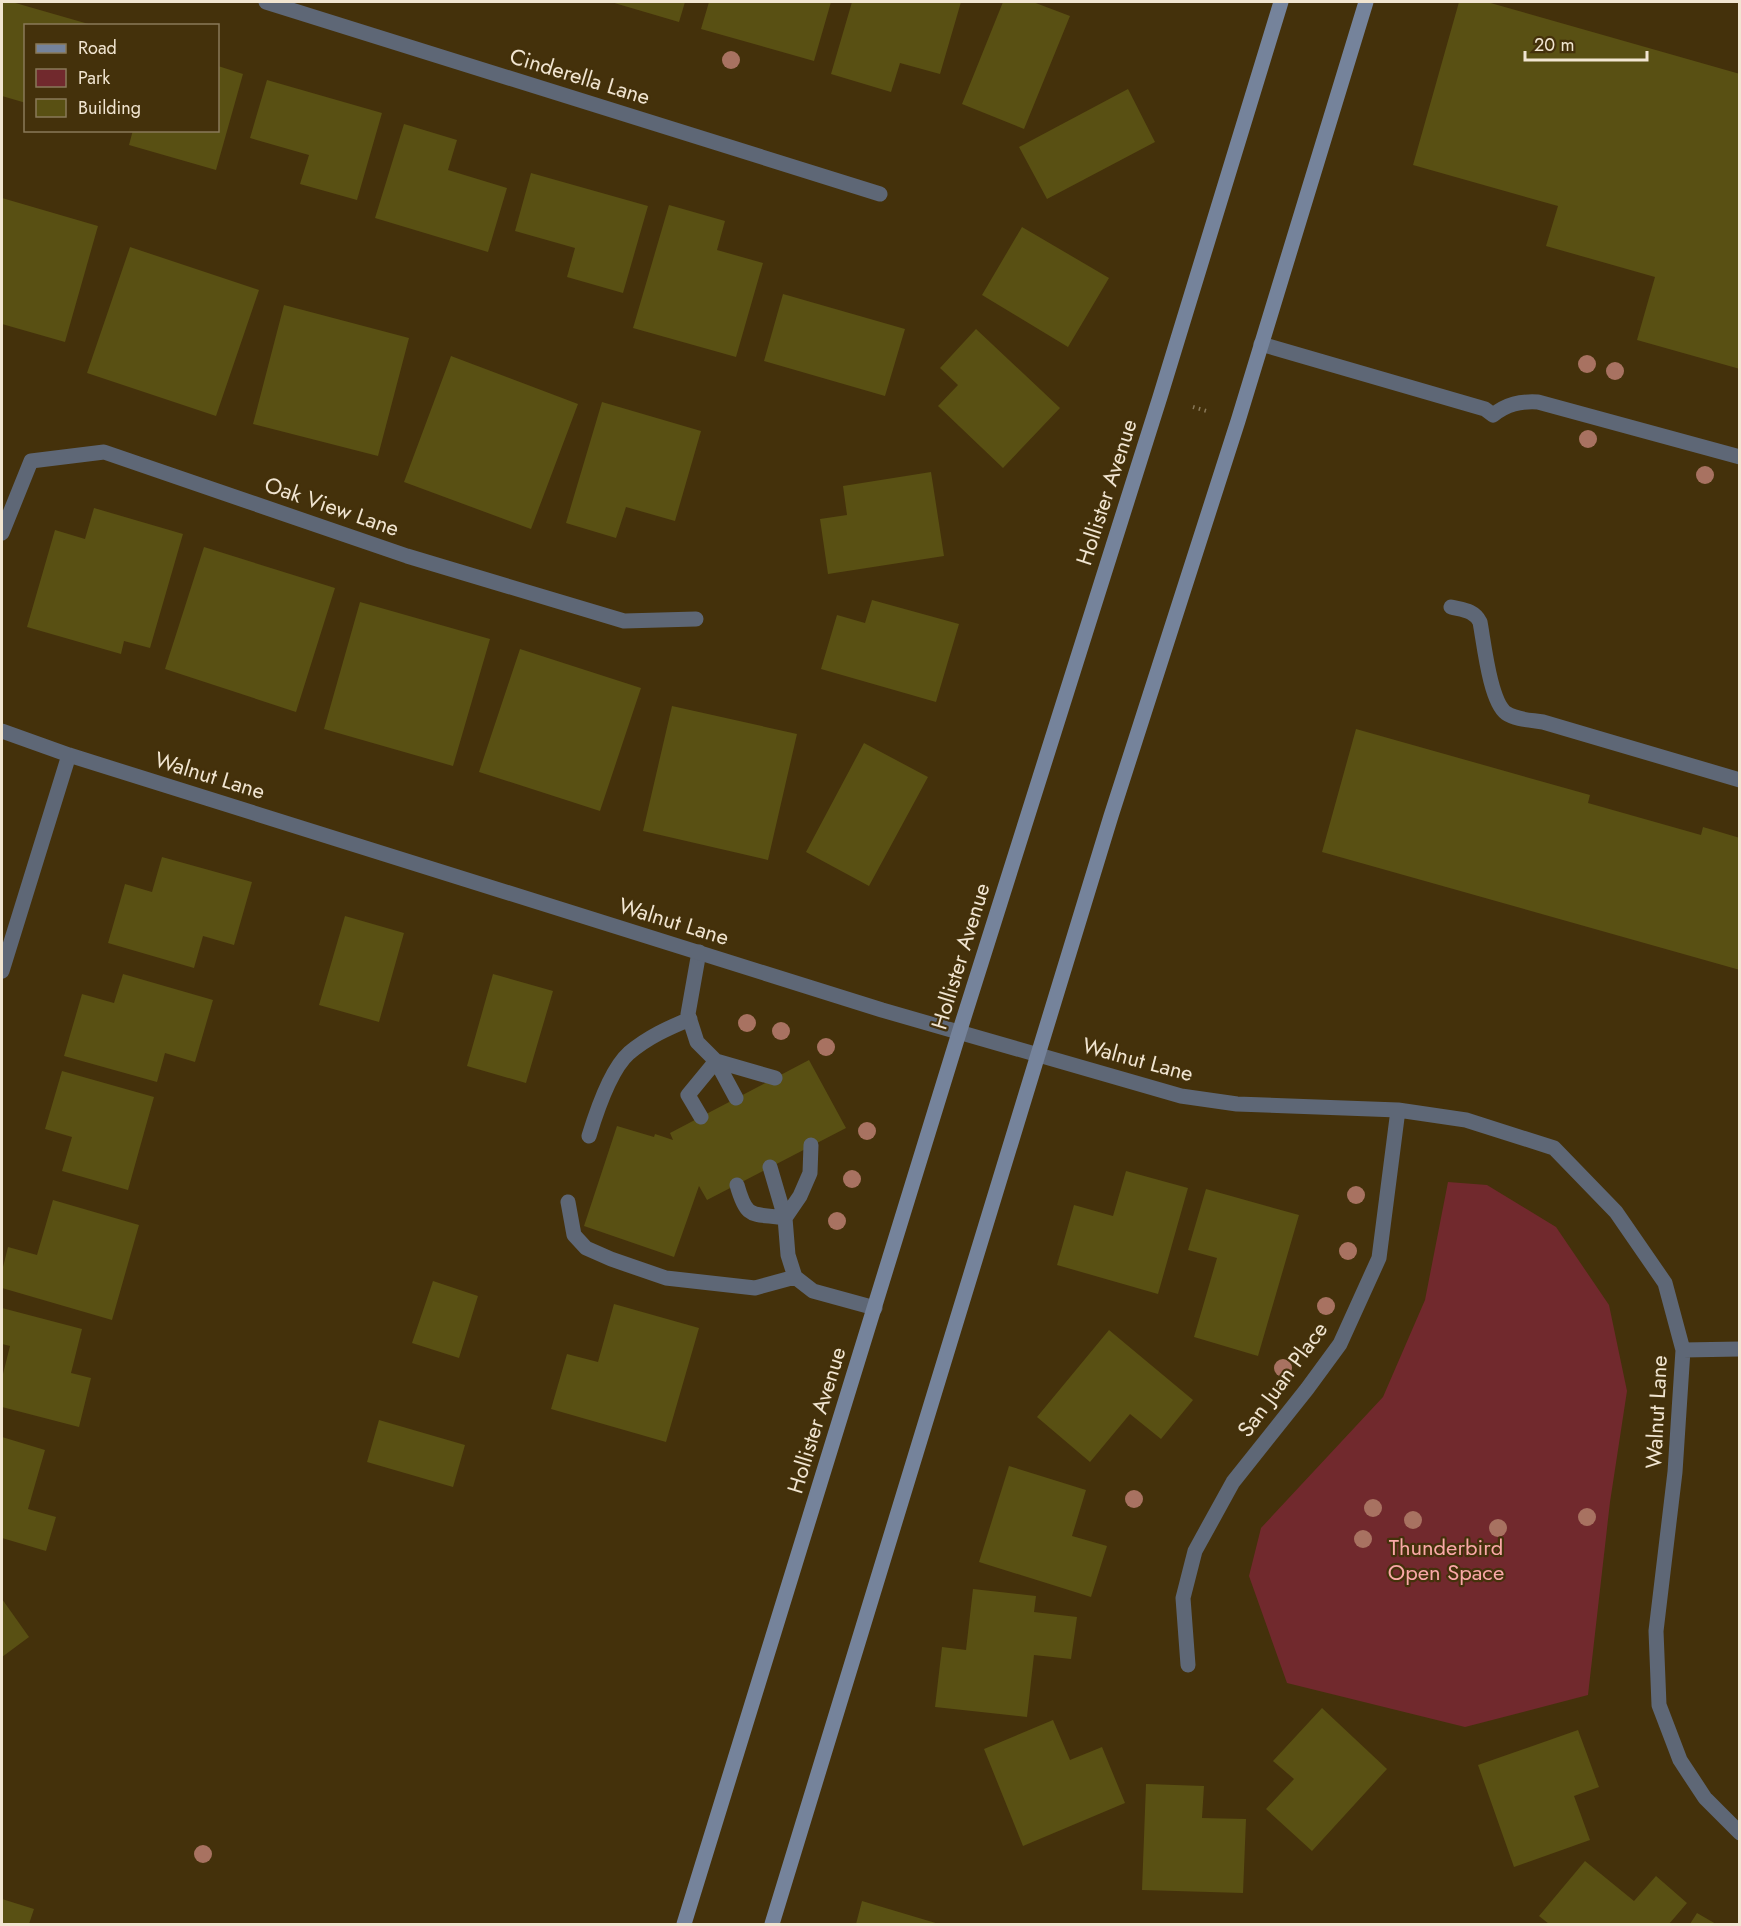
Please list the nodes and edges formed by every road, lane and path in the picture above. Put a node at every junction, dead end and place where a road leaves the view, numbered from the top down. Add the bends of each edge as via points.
1 (266, 2) edge
2 (1281, 2) edge
3 (1366, 2) edge
4 (880, 194) dead end
5 (1261, 344) junction
6 (1193, 407) dead end
7 (1210, 412) dead end
8 (1740, 457) edge
9 (2, 533) edge
10 (1451, 607) dead end
11 (696, 619) dead end
12 (2, 731) edge
13 (69, 755) junction
14 (1740, 780) edge
15 (699, 952) junction
16 (2, 971) edge
17 (690, 1019) junction
18 (959, 1033) junction
19 (1037, 1055) junction
20 (717, 1061) junction
21 (775, 1078) dead end
22 (736, 1098) dead end
23 (1398, 1110) junction
24 (701, 1116) dead end
25 (589, 1136) dead end
26 (811, 1145) dead end
27 (770, 1167) dead end
28 (736, 1185) dead end
29 (568, 1202) dead end
30 (785, 1218) junction
31 (795, 1277) junction
32 (875, 1308) junction
33 (1740, 1349) edge
34 (1683, 1350) junction
35 (1188, 1665) dead end
36 (1740, 1833) edge
37 (684, 1924) edge
38 (772, 1924) edge

1 - 4 street, Cinderella Lane
2 - 18 main road, Hollister Avenue
3 - 5 main road
5 - 8 street via 1485,409 1493,415 1513,403 1538,402
5 - 19 main road
6 - 7 path
9 - 11 street, Oak View Lane via 31,461 104,452 407,555 624,621
10 - 14 street via 1476,615 1480,622 1495,696 1504,712
12 - 13 street, Walnut Lane
13 - 15 street, Walnut Lane
13 - 16 street
15 - 17 street
15 - 18 street, Walnut Lane
17 - 20 street via 697,1042
17 - 25 street via 658,1033 627,1054 609,1083
18 - 19 street, Walnut Lane
18 - 32 main road, Hollister Avenue
19 - 23 street, Walnut Lane via 1181,1096 1237,1104
19 - 38 main road
20 - 21 street
20 - 22 street
20 - 24 street via 688,1095
23 - 34 street, Walnut Lane via 1466,1120 1554,1149 1616,1212 1665,1282
23 - 35 street, San Juan Place via 1379,1258 1340,1344 1233,1482 1195,1551 1183,1598
26 - 30 street via 810,1173
27 - 30 street
28 - 30 street via 743,1207 750,1213
29 - 31 street via 574,1235 586,1248 666,1278 755,1288
30 - 31 street via 788,1255
31 - 32 street via 813,1291
32 - 37 main road, Hollister Avenue
33 - 34 street
34 - 36 street, Walnut Lane via 1676,1472 1656,1631 1659,1706 1680,1760 1705,1798

